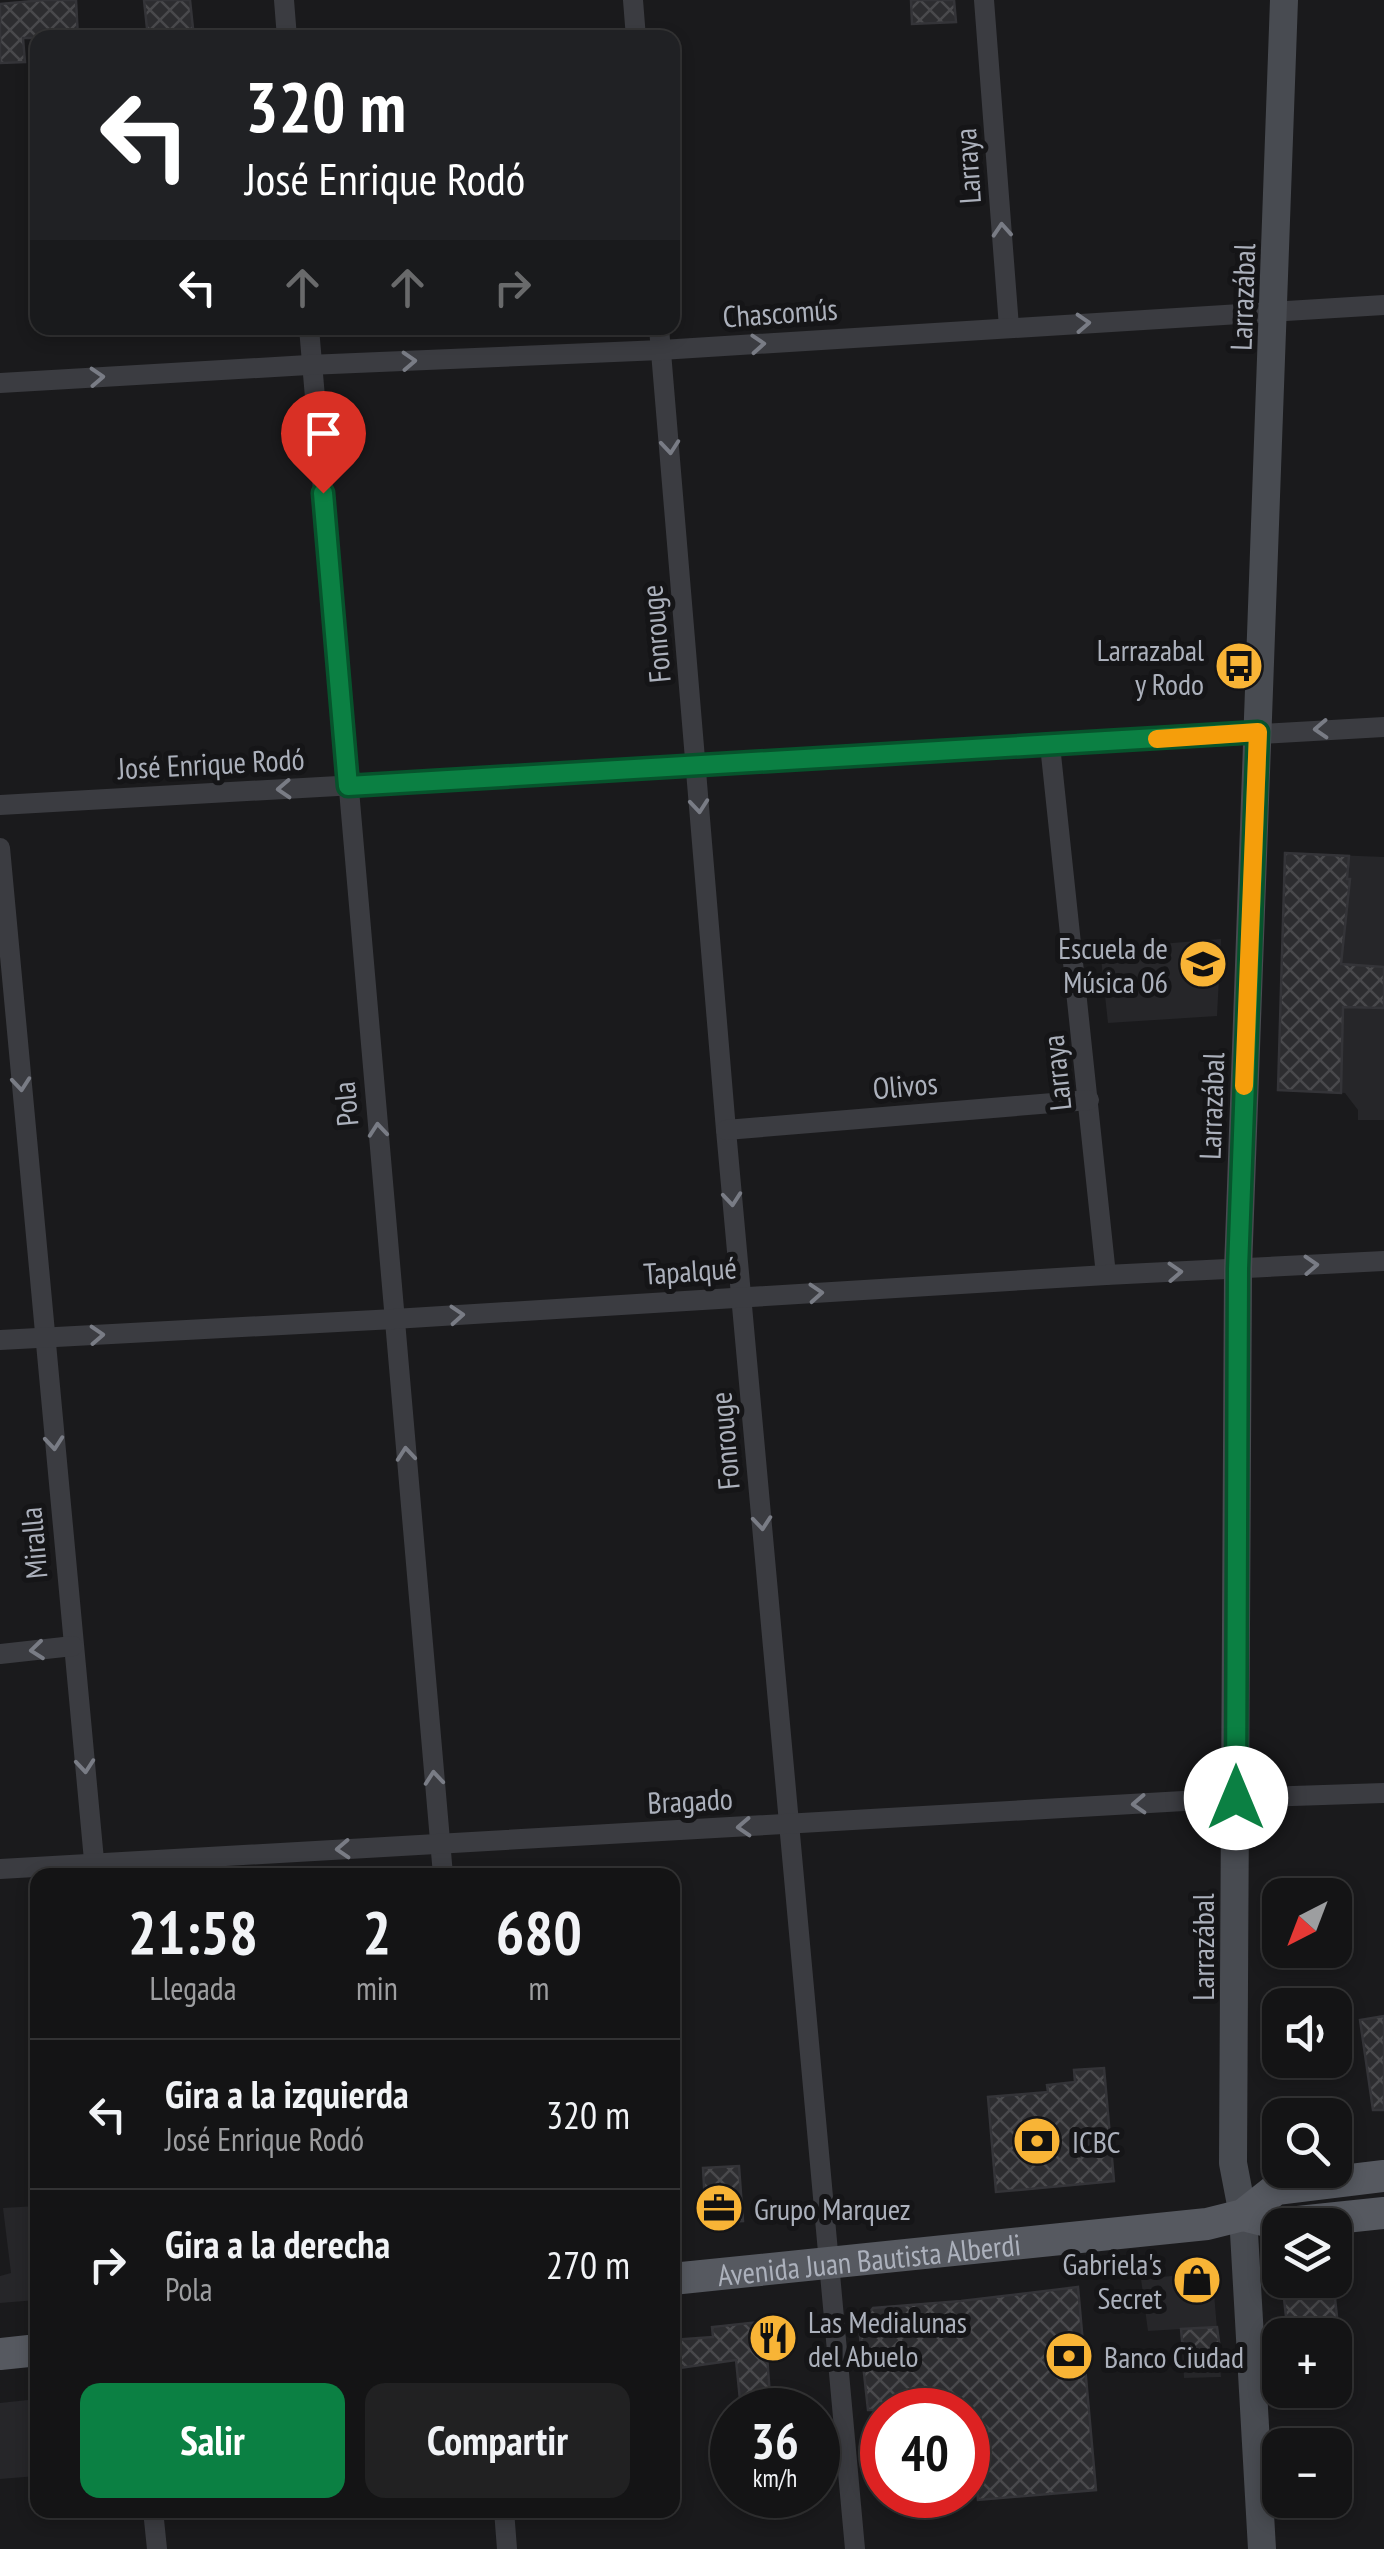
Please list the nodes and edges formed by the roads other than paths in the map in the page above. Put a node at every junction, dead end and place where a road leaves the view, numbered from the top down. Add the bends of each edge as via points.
1 (284, 0) edge
2 (634, 0) edge
3 (984, 0) edge
4 (1284, 0) edge
5 (286, 30) edge
6 (636, 30) edge
7 (1384, 306) edge
8 (1274, 312) junction
9 (1009, 327) junction
10 (310, 335) edge
11 (660, 335) edge
12 (661, 350) junction
13 (312, 365) junction
14 (0, 383) edge
15 (1384, 726) edge
16 (1258, 732) junction
17 (1050, 745) junction
18 (696, 765) junction
19 (348, 786) junction
20 (0, 804) edge
21 (0, 848) edge
22 (1089, 1100) junction
23 (726, 1130) junction
24 (1384, 1261) edge
25 (1238, 1269) junction
26 (1106, 1275) junction
27 (741, 1297) junction
28 (394, 1318) junction
29 (44, 1338) junction
30 (0, 1340) edge
31 (73, 1646) junction
32 (0, 1654) edge
33 (1384, 1793) edge
34 (1236, 1798) junction
35 (790, 1824) junction
36 (440, 1844) junction
37 (0, 1868) edge
38 (94, 1868) edge
39 (442, 1868) edge
40 (1384, 2176) edge
41 (1384, 2213) edge
42 (1243, 2215) junction
43 (828, 2264) junction
44 (680, 2278) edge
45 (30, 2351) edge
46 (0, 2354) edge
47 (154, 2518) edge
48 (505, 2518) edge
49 (156, 2549) edge
50 (508, 2549) edge
51 (855, 2549) edge
52 (1262, 2549) edge

1 - 5 street
2 - 6 street
9 -> 3 street, Larraya
4 - 8 street, Larrazábal
7 - 8 street, Chascomús
9 -> 8 street, Chascomús
8 - 16 street, Larrazábal
12 -> 9 street, Chascomús
10 - 13 street, Pola
11 - 12 street, Fonrouge
13 -> 12 street, Chascomús
12 -> 18 street, Fonrouge
14 -> 13 street, Chascomús
13 - 19 street, Pola
15 -> 16 street, José Enrique Rodó
16 - 17 street, José Enrique Rodó
16 - 25 street, Larrazábal
17 - 18 street, José Enrique Rodó
17 - 22 street, Larraya
18 - 19 street, José Enrique Rodó
18 -> 23 street, Fonrouge
19 -> 20 street, José Enrique Rodó
28 -> 19 street, Pola
21 -> 29 street, Miralla
22 - 23 street, Olivos
22 - 26 street, Larraya
23 -> 27 street, Fonrouge
25 -> 24 street, Tapalqué
26 -> 25 street, Tapalqué
25 - 34 street, Larrazábal
27 -> 26 street, Tapalqué
28 -> 27 street, Tapalqué
27 -> 35 street, Fonrouge
29 -> 28 street, Tapalqué
36 -> 28 street, Pola
29 - 30 street, Tapalqué
29 -> 31 street, Miralla
31 -> 32 street
31 -> 38 street, Miralla
33 - 34 street, Bragado
34 -> 35 street, Bragado
34 - 42 street, Larrazábal via 1233,2163
35 -> 36 street, Bragado
35 - 43 street, Fonrouge
36 -> 38 street, Bragado
36 - 39 street, Pola
37 - 38 street, Bragado
40 - 42 main road, Avenida Juan Bautista Alberdi via 1276,2189
41 - 42 main road, Avenida Juan Bautista Alberdi via 1278,2224
42 - 43 main road, Avenida Juan Bautista Alberdi
42 - 52 street, Larrazábal
43 - 44 main road, Avenida Juan Bautista Alberdi
43 - 51 street, Fonrouge
45 - 46 main road
47 - 49 street
48 - 50 street

